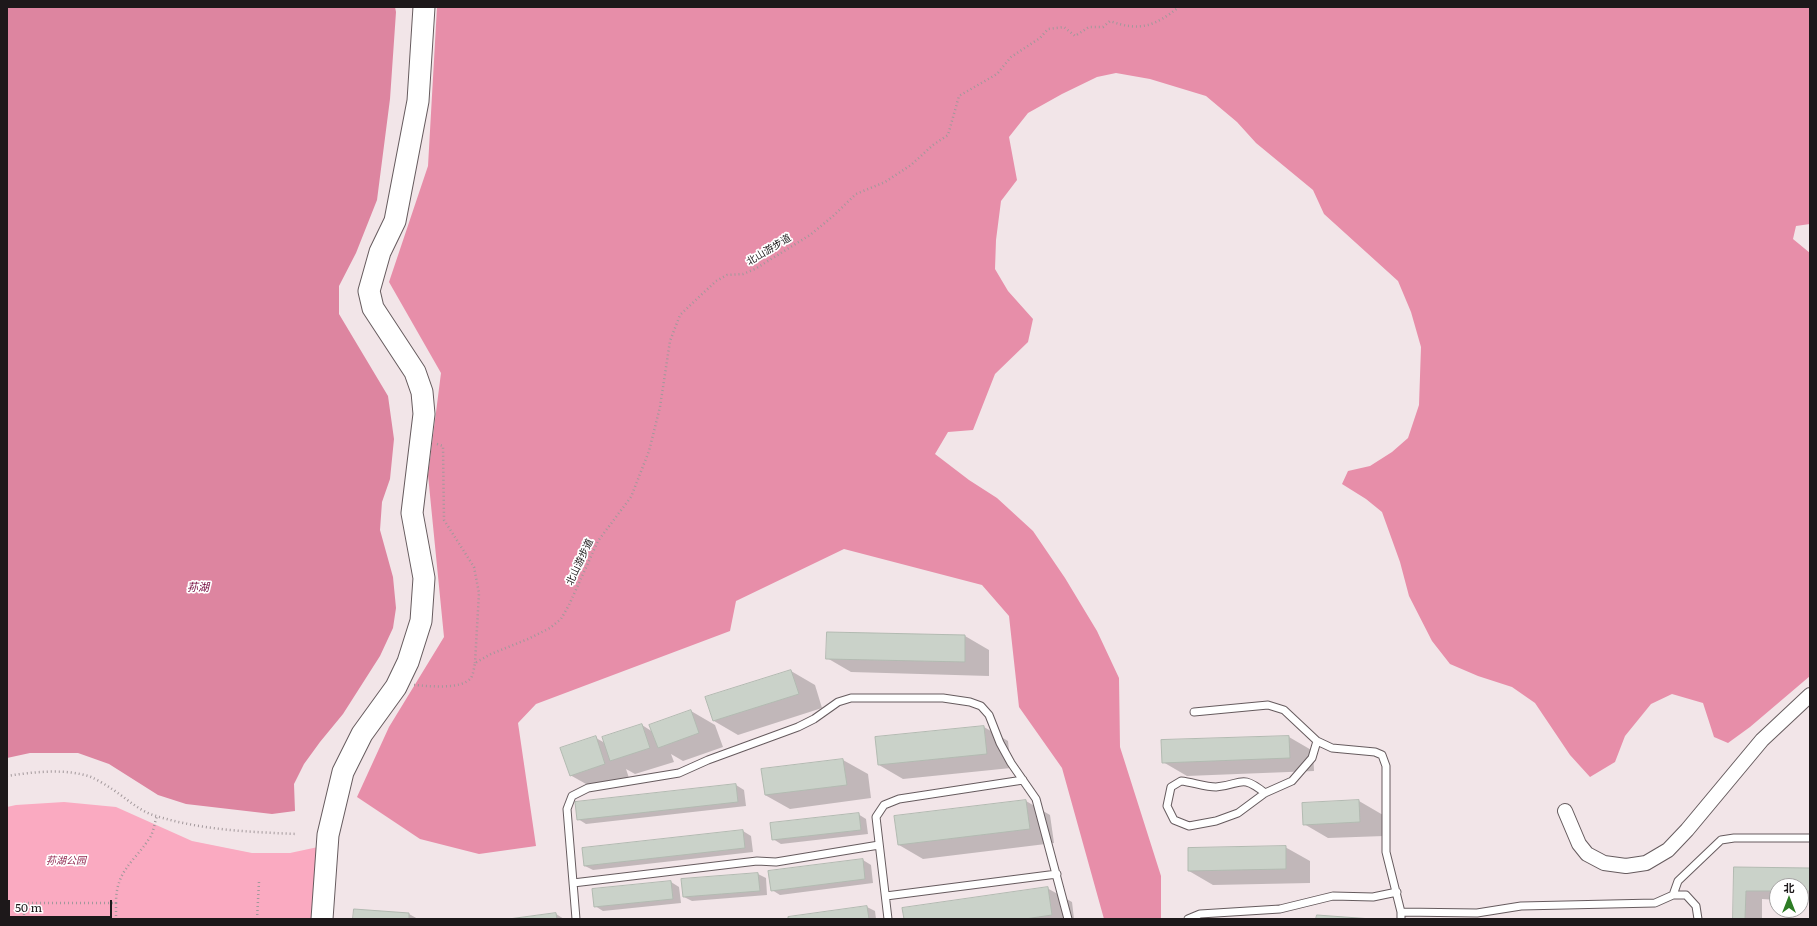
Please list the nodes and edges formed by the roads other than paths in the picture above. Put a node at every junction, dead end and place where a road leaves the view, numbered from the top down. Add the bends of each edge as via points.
1 (424, 7) edge
2 (1810, 694) edge
3 (1194, 712) dead end
4 (1317, 741) junction
5 (1023, 780) junction
6 (1265, 792) junction
7 (1565, 811) dead end
8 (1810, 838) edge
9 (879, 845) junction
10 (1056, 874) junction
11 (573, 883) junction
12 (1396, 892) junction
13 (1673, 895) junction
14 (886, 896) junction
15 (1401, 916) edge
16 (322, 919) edge
17 (576, 919) edge
18 (888, 919) edge
19 (1068, 919) edge
20 (1188, 919) edge
21 (1698, 919) edge

1 - 16 main road via 418,101 395,221 380,252 368,291 373,308 415,372 422,392 424,414 412,513 424,578 421,621 408,662 396,687 362,734 343,772 328,835
2 - 7 street via 1762,740 1668,850 1646,863 1626,866 1604,863 1587,854 1579,844
3 - 4 lane via 1268,705 1284,710
4 - 6 lane via 1312,758 1292,780
4 - 12 lane via 1332,748 1375,752 1382,755 1386,766 1386,852
5 - 9 lane via 899,799 884,805 876,817
5 - 10 lane via 1036,799
5 - 11 lane via 1011,763 989,716 981,706 943,698 851,698 838,702 798,727 679,773 588,788 572,796 566,809
6 - 6 lane via 1238,813 1216,821 1189,826 1174,820 1167,806 1171,787 1181,781 1215,787 1239,781 1252,783
8 - 13 lane via 1722,840 1678,881
9 - 11 lane via 776,862 757,861
9 - 14 lane
10 - 14 lane
10 - 19 lane
11 - 17 lane
12 - 15 lane
12 - 20 lane via 1373,897 1333,896 1280,909 1200,914
13 - 15 lane via 1655,903 1521,906 1478,913
13 - 21 lane via 1686,895 1696,906
14 - 18 lane

